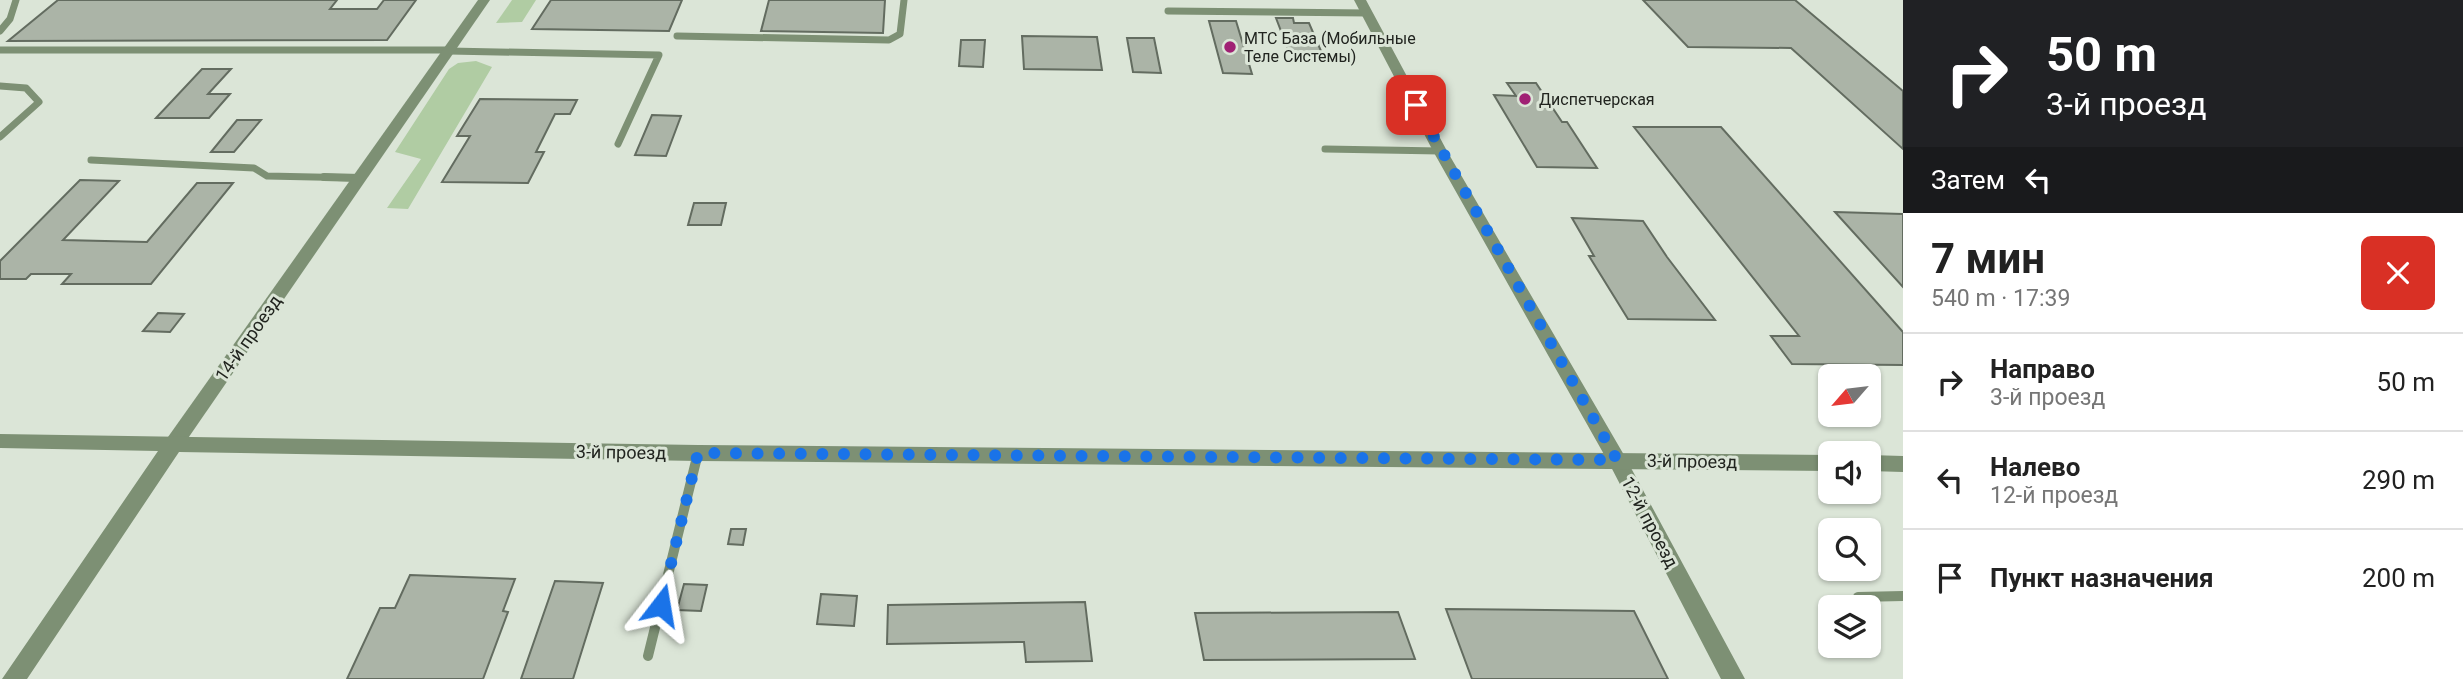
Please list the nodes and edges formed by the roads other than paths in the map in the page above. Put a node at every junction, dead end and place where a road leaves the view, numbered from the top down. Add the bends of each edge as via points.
1 (16, 0) edge
2 (484, 0) edge
3 (904, 0) edge
4 (1364, 7) edge
5 (1168, 11) dead end
6 (0, 32) edge
7 (677, 36) dead end
8 (0, 50) edge
9 (450, 51) junction
10 (0, 86) edge
11 (0, 137) edge
12 (618, 144) dead end
13 (1325, 149) dead end
14 (1440, 151) junction
15 (91, 160) dead end
16 (360, 178) junction
17 (0, 441) edge
18 (175, 442) junction
19 (698, 453) junction
20 (1617, 460) junction
21 (1818, 463) edge
22 (1881, 463) edge
23 (1903, 464) edge
24 (1881, 596) edge
25 (1903, 596) edge
26 (649, 656) dead end
27 (14, 679) edge
28 (1733, 679) edge

1 - 6 lane
2 - 9 street, 14-й проезд
3 - 7 lane via 900,34 889,40
4 - 5 lane
4 - 14 street, 12-й проезд
8 - 9 lane
9 - 12 lane via 659,55
9 - 16 street, 14-й проезд
10 - 11 lane via 26,88 39,102
13 - 14 lane
14 - 20 street, 12-й проезд
15 - 16 lane via 254,168 267,176
16 - 18 street, 14-й проезд
17 - 18 street, 3-й проезд
18 - 19 street, 3-й проезд
18 - 27 street, 14-й проезд
19 - 20 street, 3-й проезд
19 - 26 lane
20 - 21 street, 3-й проезд
20 - 28 street, 12-й проезд
22 - 23 street
24 - 25 lane

